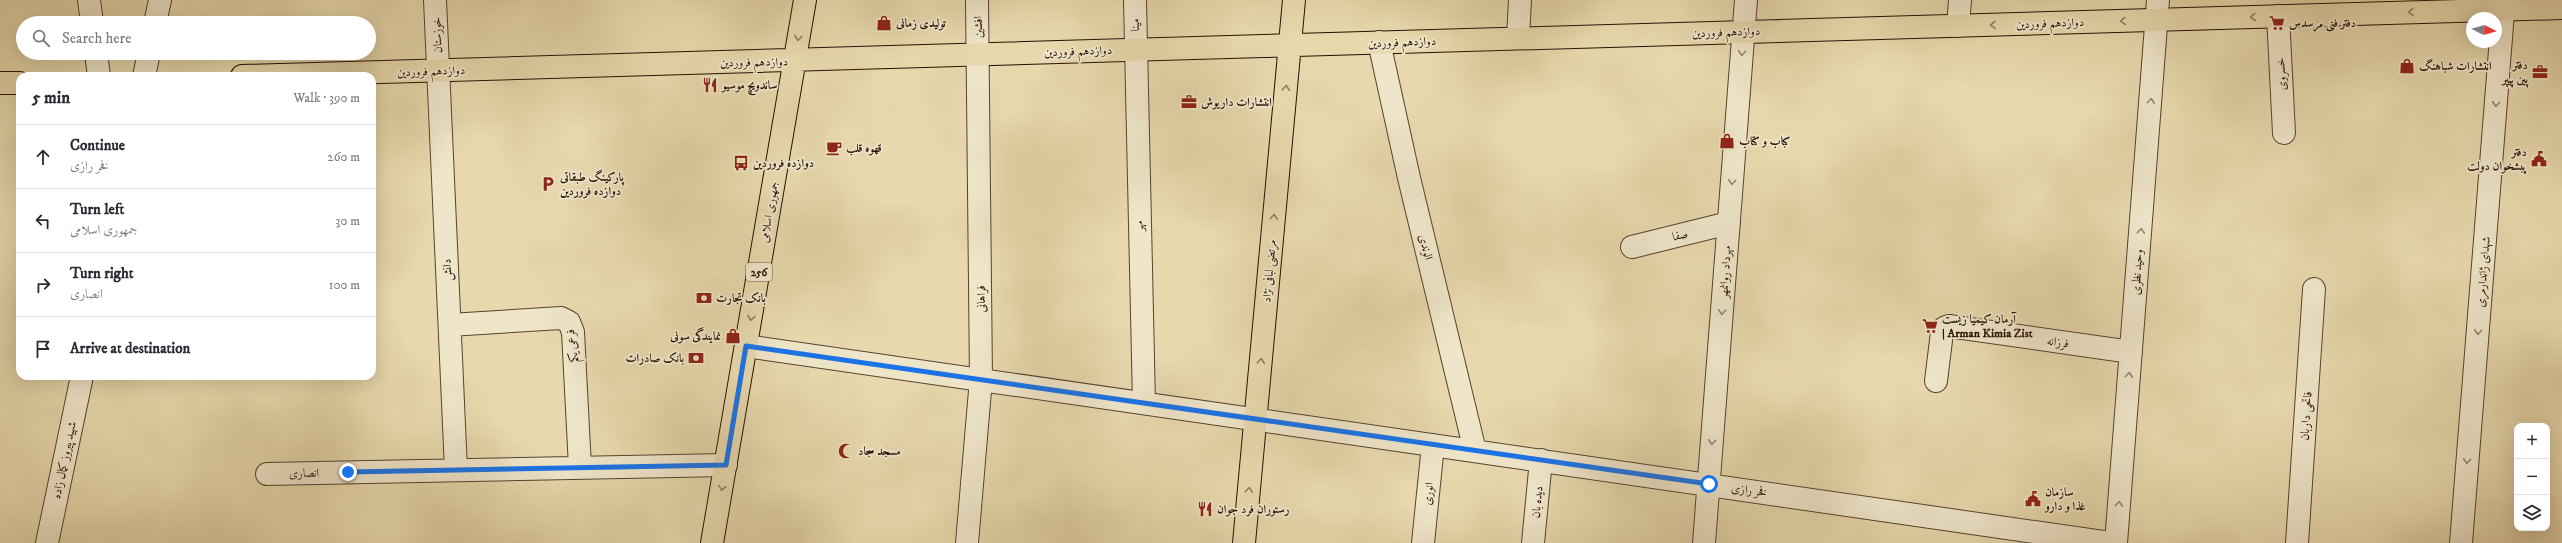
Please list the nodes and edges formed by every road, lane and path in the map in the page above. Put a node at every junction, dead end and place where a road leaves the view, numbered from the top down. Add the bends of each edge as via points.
1 (89, 0) edge
2 (160, 0) edge
3 (436, 0) edge
4 (805, 0) edge
5 (977, 0) edge
6 (1135, 0) edge
7 (1294, 0) edge
8 (1520, 0) edge
9 (1746, 0) edge
10 (1960, 0) edge
11 (2504, 5) edge
12 (2562, 8) edge
13 (2158, 10) edge
14 (91, 16) edge
15 (157, 16) edge
16 (2278, 16) junction
17 (1958, 26) junction
18 (1744, 32) junction
19 (1518, 38) junction
20 (1379, 42) junction
21 (1290, 45) junction
22 (1135, 50) junction
23 (978, 54) junction
24 (97, 60) edge
25 (147, 60) edge
26 (794, 61) junction
27 (438, 70) junction
28 (98, 72) edge
29 (145, 72) edge
30 (373, 72) edge
31 (0, 83) edge
32 (16, 83) edge
33 (2284, 133) dead end
34 (1729, 223) junction
35 (1632, 247) dead end
36 (2314, 289) dead end
37 (450, 325) junction
38 (746, 346) junction
39 (2131, 352) junction
40 (981, 379) junction
41 (81, 380) edge
42 (1936, 381) dead end
43 (1144, 403) junction
44 (1256, 419) junction
45 (1433, 445) junction
46 (1475, 451) junction
47 (1542, 460) junction
48 (726, 465) junction
49 (580, 467) junction
50 (456, 470) junction
51 (267, 474) dead end
52 (1709, 484) junction
53 (47, 543) edge
54 (712, 543) edge
55 (967, 543) edge
56 (1244, 543) edge
57 (1423, 543) edge
58 (1533, 543) edge
59 (1704, 543) edge
60 (2110, 543) edge
61 (2116, 543) edge
62 (2297, 543) edge
63 (2461, 543) edge

1 - 14 street
2 - 15 street
3 - 27 street, خوزستان
4 -> 26 main road, جمهوری اسلامی / 256
5 - 23 street, افشین
6 - 22 street, مینا
7 - 21 main road, مرتضی لبافی نژاد
8 - 19 street
9 - 18 street, مهرداد روانمهر
10 - 17 street
11 - 12 main road, دوازدهم فروردین
11 -> 16 main road, دوازدهم فروردین
11 -> 63 street, شهدای ژاندارمری
16 -> 13 main road, دوازدهم فروردین
13 -> 17 main road, دوازدهم فروردین
39 -> 13 street, وحید نظری
16 - 33 street, خسروی
17 - 18 main road, دوازدهم فروردین
18 - 19 main road, دوازدهم فروردین
18 -> 34 street, مهرداد روانمهر
19 - 20 main road, دوازدهم فروردین
20 - 21 main road, دوازدهم فروردین
20 - 46 street, الوندی
21 - 22 main road, دوازدهم فروردین
44 -> 21 main road, مرتضی لبافی نژاد
22 - 23 main road, دوازدهم فروردین
22 - 43 street, مهر
23 - 26 main road, دوازدهم فروردین
23 - 40 street, فراهانی
24 - 28 street
25 - 29 street
26 - 27 main road, دوازدهم فروردین
26 -> 38 main road, جمهوری اسلامی / 256
27 - 30 main road, دوازدهم فروردین
27 - 37 street, دانش
31 - 32 main road
34 - 35 street, صفا
34 -> 52 street, مهرداد روانمهر
36 - 62 street, فاتحی داربان
37 - 49 street, فرعی یکم via 561,318 569,322 573,332
37 - 50 street, دانش
38 - 40 street, فخر رازی
38 - 48 main road, جمهوری اسلامی / 256
39 - 42 street, فرزانه via 1948,326 1942,332
61 -> 39 street, وحید نظری
40 - 43 street, فخر رازی
40 - 55 street, فراهانی
41 - 53 street, شهید پیروز کمال زاده
43 - 44 street, فخر رازی
44 - 45 street, فخر رازی
56 -> 44 main road, مرتضی لبافی نژاد
45 - 46 street, فخر رازی
45 - 57 street, انوری
46 - 47 street, فخر رازی
47 - 52 street, فخر رازی
47 - 58 street, دیده بان
48 - 49 street, انصاری
48 -> 54 main road, جمهوری اسلامی / 256
49 - 50 street, انصاری
50 - 51 street, انصاری
52 - 59 street, مهرداد روانمهر
52 - 60 street, فخر رازی

